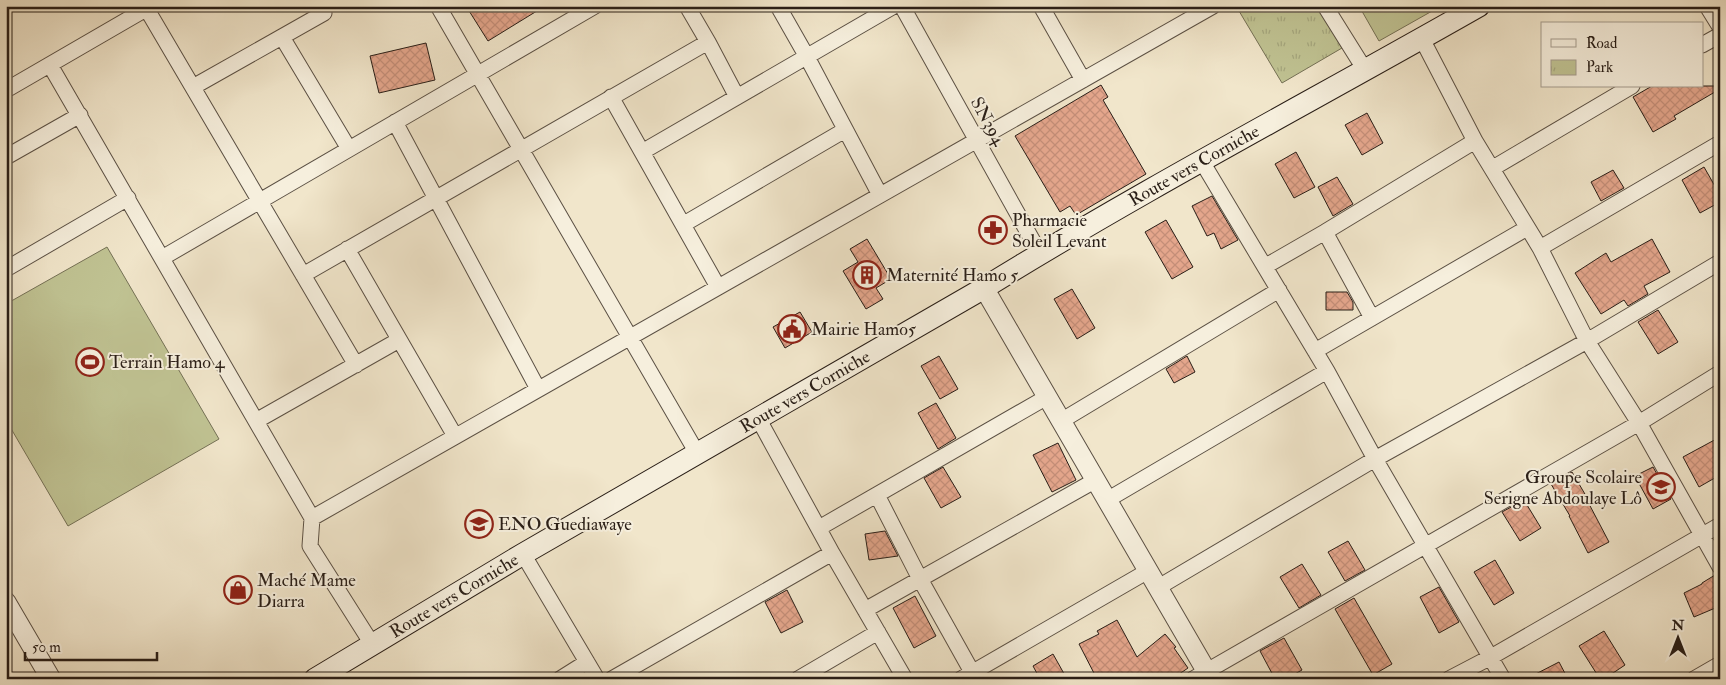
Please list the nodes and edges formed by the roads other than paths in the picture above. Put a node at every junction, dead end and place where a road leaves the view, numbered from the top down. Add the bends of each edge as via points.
1 (321, 6) edge
2 (438, 6) edge
3 (595, 6) edge
4 (687, 6) edge
5 (778, 6) edge
6 (894, 6) edge
7 (902, 6) edge
8 (1041, 6) edge
9 (1325, 6) edge
10 (1479, 6) edge
11 (148, 7) edge
12 (1212, 7) edge
13 (1713, 9) edge
14 (1720, 28) edge
15 (1720, 35) edge
16 (282, 37) junction
17 (1422, 39) junction
18 (708, 42) junction
19 (1704, 44) edge
20 (807, 57) junction
21 (50, 64) junction
22 (1365, 70) junction
23 (478, 74) junction
24 (1083, 80) junction
25 (193, 88) junction
26 (1629, 88) edge
27 (6, 90) edge
28 (612, 97) junction
29 (737, 97) junction
30 (80, 115) junction
31 (395, 122) junction
32 (845, 130) junction
33 (977, 140) junction
34 (1475, 141) junction
35 (1720, 143) edge
36 (349, 149) junction
37 (521, 149) junction
38 (642, 152) junction
39 (6, 157) edge
40 (1201, 160) junction
41 (1493, 168) junction
42 (880, 195) junction
43 (128, 198) junction
44 (436, 198) junction
45 (260, 201) junction
46 (684, 224) junction
47 (1527, 228) junction
48 (1325, 232) junction
49 (1540, 248) junction
50 (347, 250) junction
51 (1040, 254) junction
52 (162, 258) junction
53 (1720, 262) edge
54 (1266, 266) junction
55 (6, 269) edge
56 (303, 275) junction
57 (718, 287) junction
58 (984, 288) junction
59 (1279, 290) junction
60 (1372, 318) junction
61 (630, 337) junction
62 (400, 340) junction
63 (1587, 341) junction
64 (1315, 351) junction
65 (356, 365) junction
66 (1327, 371) junction
67 (1720, 373) edge
68 (538, 389) junction
69 (1048, 397) junction
70 (758, 418) junction
71 (256, 421) junction
72 (1061, 421) junction
73 (1639, 423) junction
74 (455, 436) junction
75 (697, 453) junction
76 (1375, 459) junction
77 (1096, 480) junction
78 (877, 495) junction
79 (1107, 500) junction
80 (312, 518) junction
81 (1720, 525) edge
82 (819, 528) junction
83 (1702, 535) junction
84 (1426, 545) junction
85 (832, 553) junction
86 (523, 554) junction
87 (1720, 567) edge
88 (1148, 572) junction
89 (920, 578) junction
90 (1157, 588) junction
91 (6, 602) edge
92 (865, 610) junction
93 (878, 632) junction
94 (372, 644) junction
95 (1491, 657) junction
96 (587, 662) junction
97 (1720, 664) edge
98 (966, 675) edge
99 (1203, 676) edge
100 (51, 679) edge
101 (315, 679) edge
102 (560, 679) edge
103 (597, 679) edge
104 (612, 679) edge
105 (798, 679) edge
106 (905, 679) edge
107 (1449, 679) edge
108 (1503, 679) edge
109 (1694, 679) edge

1 - 16 street via 324,13
2 - 23 street
3 - 23 street
4 - 18 street
5 - 20 street
6 - 20 street
7 - 33 street, SN394
8 - 24 street
9 - 22 street
10 - 17 main road, Route vers Corniche
11 - 21 street
11 - 25 street
12 - 24 street
13 - 14 street
15 - 19 street
16 - 25 street
16 - 36 street
17 - 22 main road, Route vers Corniche
17 - 34 street
18 - 28 street
18 - 29 street
20 - 29 street
20 - 32 street
21 - 27 street
21 - 30 street
22 - 40 main road, Route vers Corniche
23 - 31 street
23 - 37 street
24 - 33 street
25 - 45 street
26 - 41 street
28 - 37 street
28 - 38 street
29 - 38 street
30 - 39 street
30 - 43 street
31 - 36 street
31 - 44 street
32 - 42 street
32 - 46 street
33 - 42 street
33 - 51 street, SN394
34 - 41 street
34 - 48 street
35 - 49 street
36 - 45 street
37 - 44 street
37 - 61 street
38 - 46 street
40 - 51 main road, Route vers Corniche
40 - 54 street
41 - 47 street
42 - 57 street
43 - 52 street
43 - 55 street
44 - 50 street
44 - 68 street
45 - 52 street
45 - 56 street
46 - 57 street
47 - 49 street
47 - 60 street
48 - 54 street
48 - 60 street
49 - 63 street
50 - 56 street
50 - 62 street
51 - 58 main road, Route vers Corniche
52 - 71 street
53 - 63 street
54 - 59 street
56 - 65 street
57 - 61 street
58 - 69 street
58 - 70 main road, Route vers Corniche
59 - 64 street
59 - 72 street
60 - 64 street
61 - 68 street
61 - 75 street
62 - 65 street
62 - 74 street
63 - 73 street
63 - 76 street
64 - 66 street
65 - 71 street
66 - 76 street
66 - 79 street
67 - 73 street
68 - 74 street
69 - 72 street
69 - 78 street
70 - 75 main road, Route vers Corniche
70 - 82 street
71 - 80 street
72 - 77 street
73 - 83 street
73 - 84 street
74 - 80 street
75 - 86 main road, Route vers Corniche
76 - 84 street
76 - 90 street
77 - 79 street
77 - 89 street
78 - 82 street
78 - 89 street
79 - 88 street
80 - 94 street via 310,546
81 - 83 street
82 - 85 street
83 - 87 street
83 - 95 street
84 - 95 street
84 - 99 street
85 - 92 street
85 - 104 street
86 - 94 main road, Route vers Corniche
86 - 96 street
88 - 90 street
88 - 98 street
89 - 92 street
89 - 98 street
90 - 99 street
91 - 100 street
92 - 93 street
93 - 105 street
93 - 106 street
94 - 101 main road, Route vers Corniche
95 - 107 street
95 - 108 street
96 - 102 street
96 - 103 street
97 - 109 street

